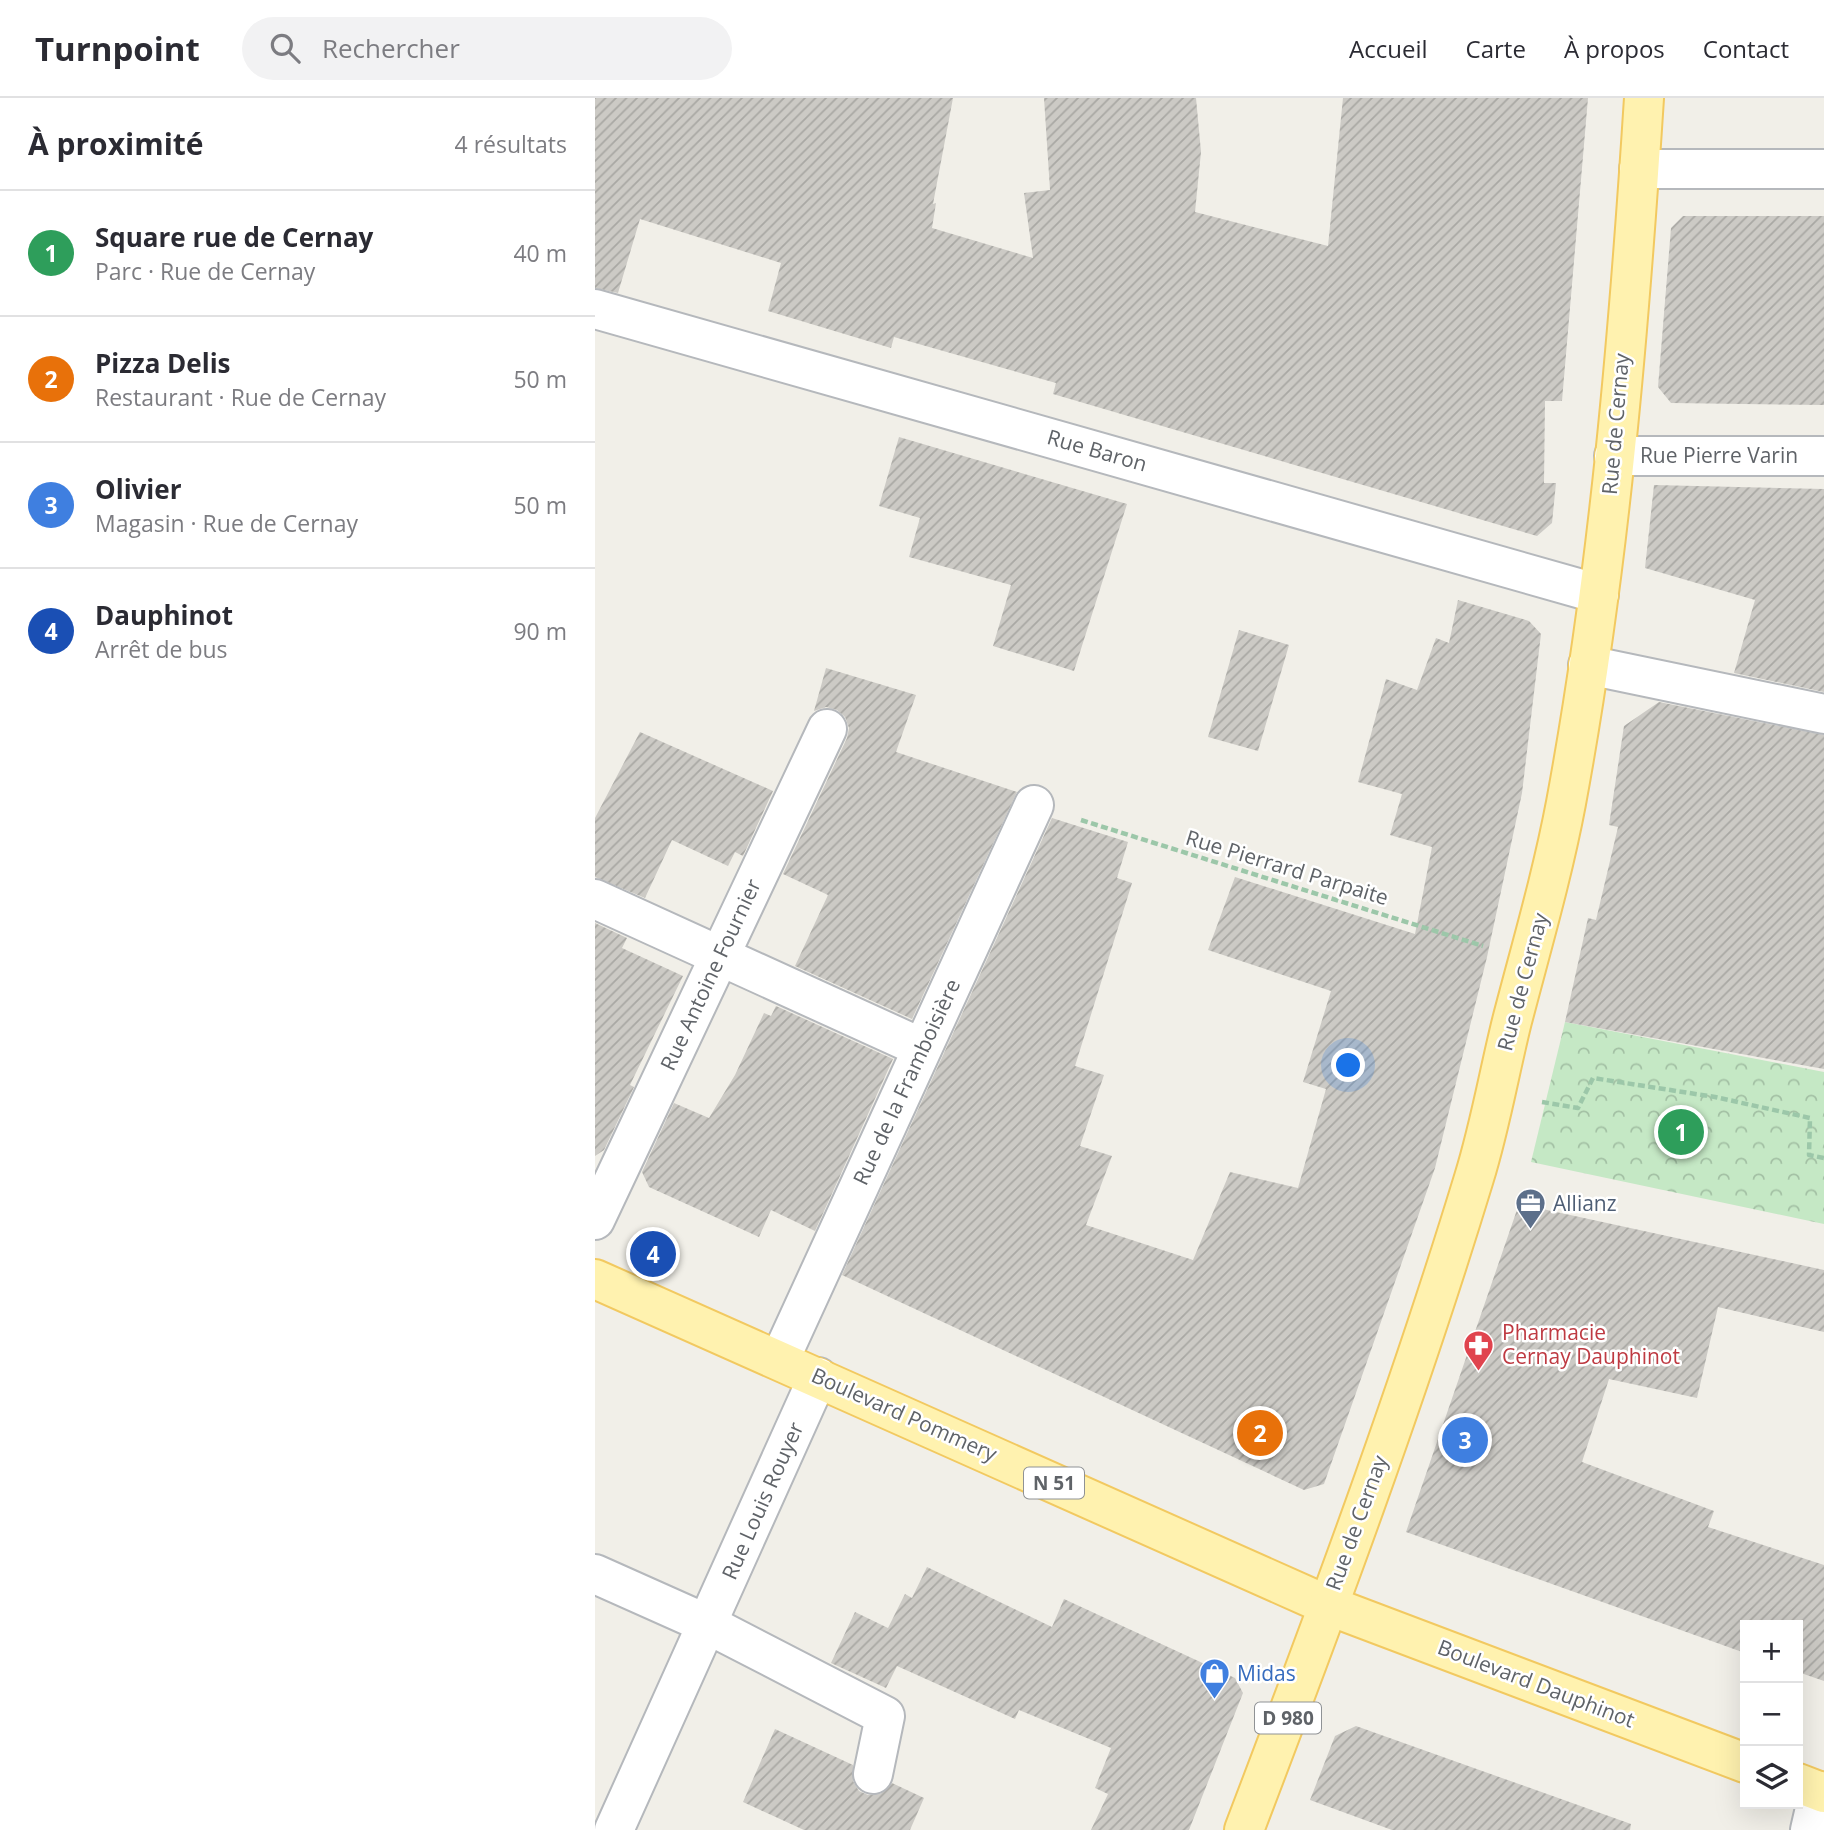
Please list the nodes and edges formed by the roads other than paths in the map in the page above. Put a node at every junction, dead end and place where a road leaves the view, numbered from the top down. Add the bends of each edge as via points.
1 (1644, 98) edge
2 (1639, 169) junction
3 (1824, 169) edge
4 (595, 309) edge
5 (1614, 456) junction
6 (1824, 456) edge
7 (1599, 594) junction
8 (1588, 664) junction
9 (1824, 714) edge
10 (827, 729) dead end
11 (1034, 805) road end
12 (595, 899) edge
13 (720, 956) junction
14 (922, 1048) junction
15 (595, 1220) edge
16 (595, 1279) edge
17 (780, 1359) junction
18 (818, 1377) junction
19 (595, 1573) edge
20 (1327, 1605) junction
21 (707, 1624) junction
22 (1740, 1761) edge
23 (873, 1774) dead end
24 (1814, 1789) edge
25 (614, 1830) edge
26 (1244, 1830) edge
27 (1810, 1830) edge

1 - 2 main road, Rue de Cernay / D 980
2 - 3 street
2 - 5 main road, Rue de Cernay / D 980
4 - 7 street, Rue Baron
5 - 6 street, Rue Pierre Varin
5 - 7 main road, Rue de Cernay / D 980
7 - 8 main road, Rue de Cernay / D 980
8 - 9 street
8 - 20 main road, Rue de Cernay / D 980 via 1566,804 1476,1175 1362,1517
10 - 13 street, Rue Antoine Fournier
11 - 14 street, Rue de la Framboisière
12 - 13 street
13 - 14 street
13 - 15 street, Rue Antoine Fournier
14 - 17 street, Rue de la Framboisière
16 - 17 main road, Boulevard Pommery / N 51
17 - 18 main road, Boulevard Pommery / N 51
18 - 20 main road, Boulevard Pommery / N 51
18 - 21 street, Rue Louis Rouyer
19 - 21 street
20 - 22 main road, Boulevard Dauphinot / N 51
20 - 26 main road, Rue de Cernay / D 980
21 - 23 street via 885,1716
21 - 25 street, Rue Louis Rouyer
24 - 27 street

